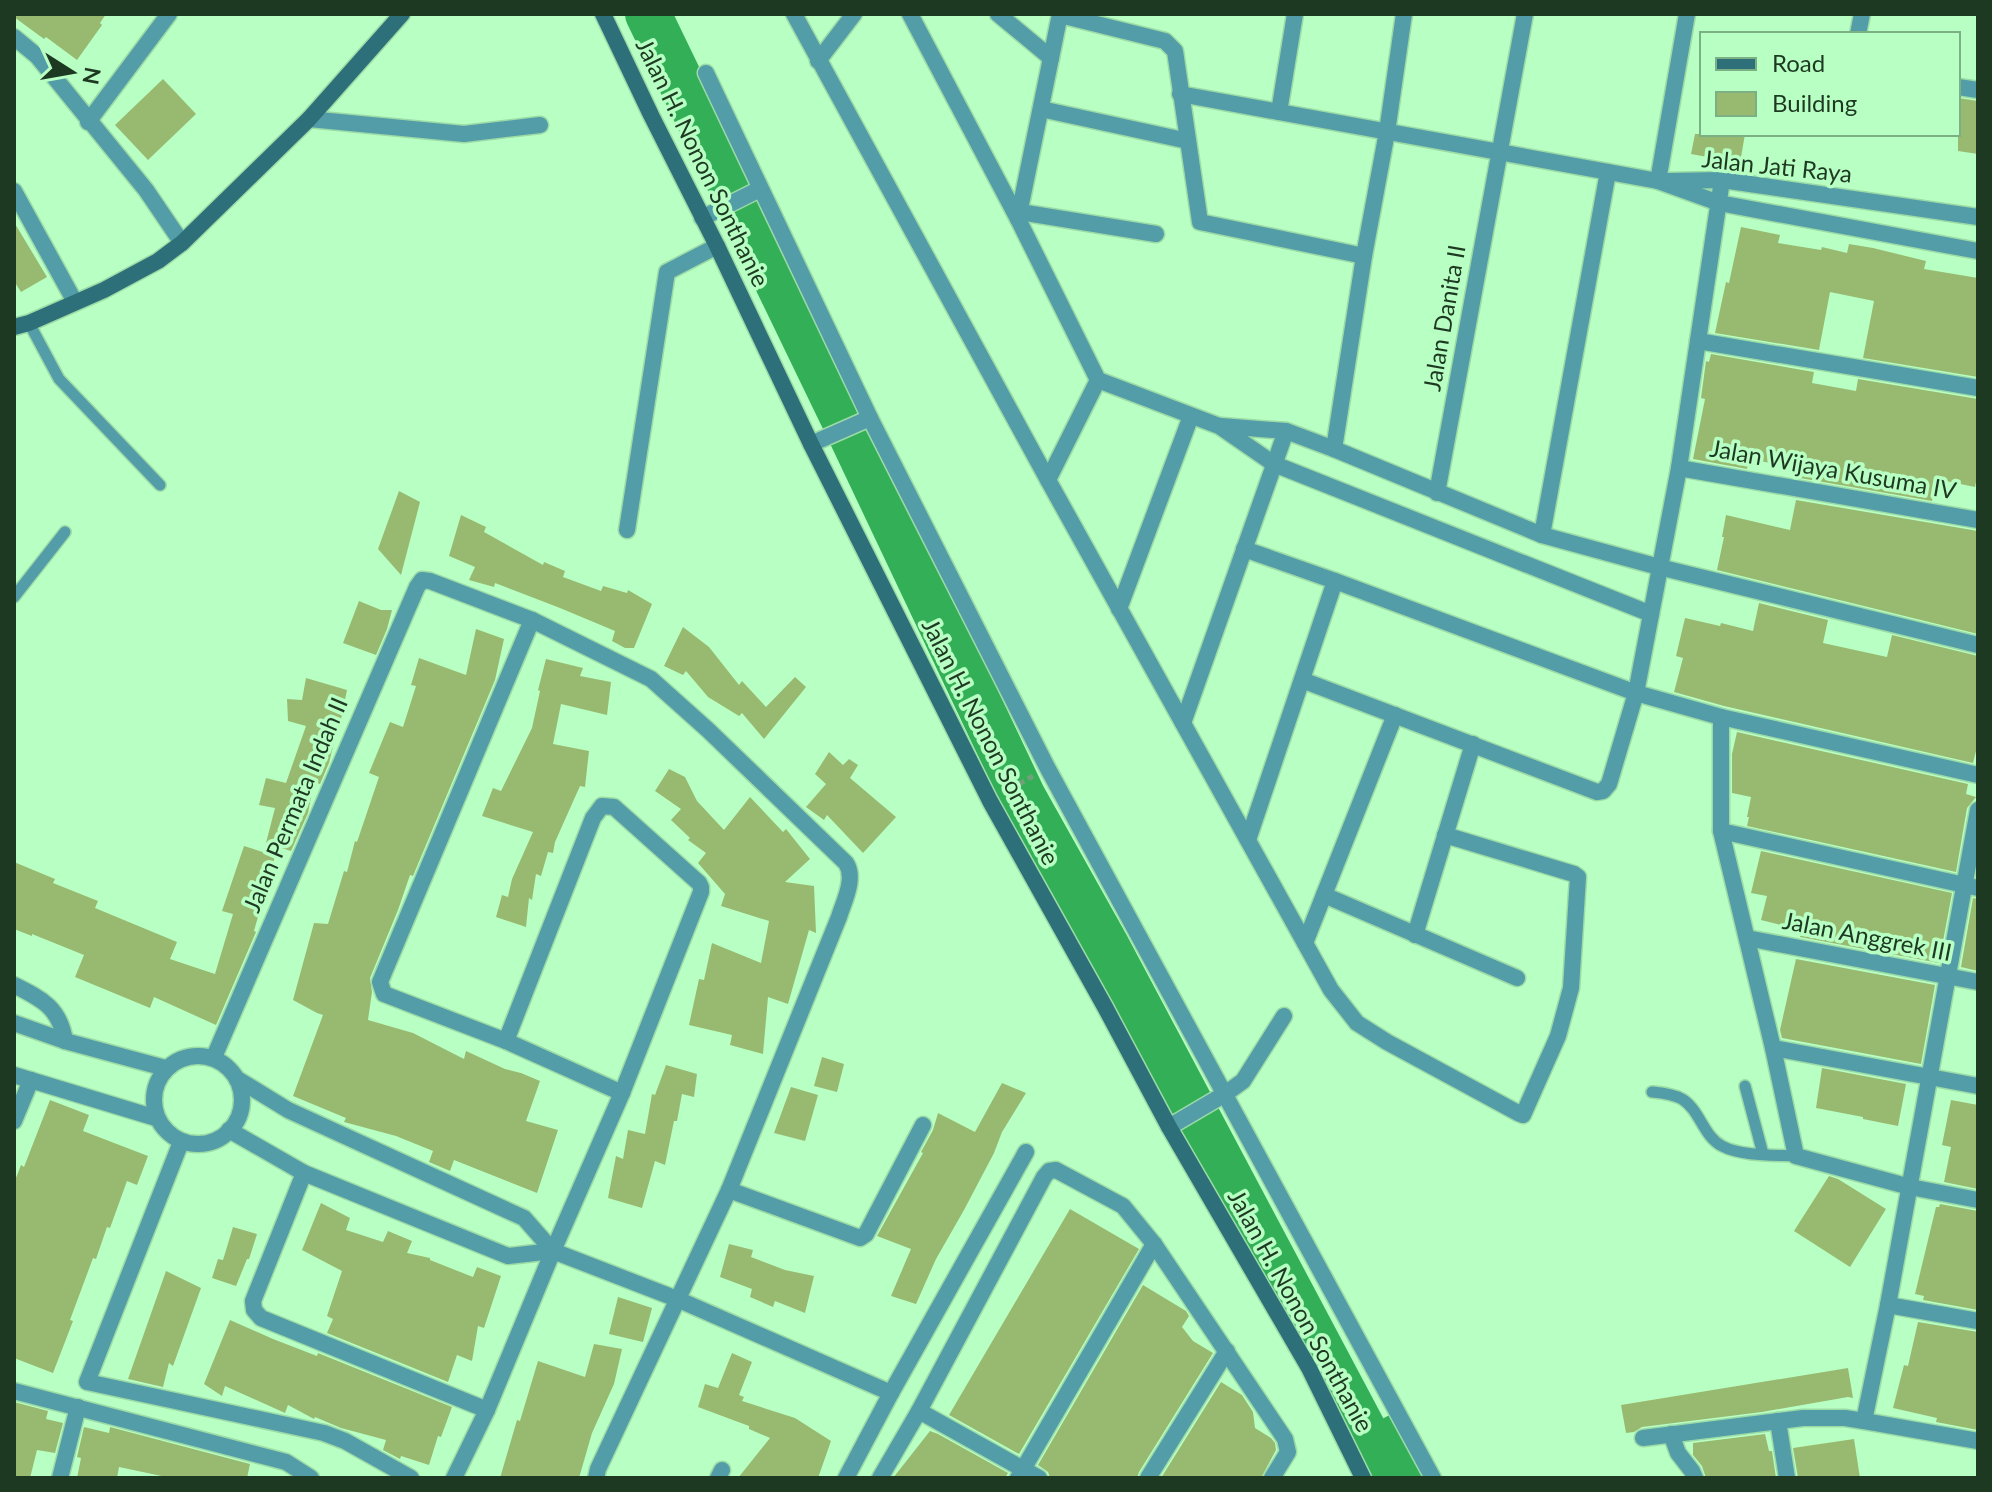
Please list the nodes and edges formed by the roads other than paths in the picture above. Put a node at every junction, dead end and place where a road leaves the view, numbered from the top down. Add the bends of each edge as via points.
1 (169, 14) edge
2 (402, 14) edge
3 (603, 14) edge
4 (794, 14) edge
5 (854, 14) edge
6 (910, 14) edge
7 (998, 14) edge
8 (1060, 14) edge
9 (1295, 14) edge
10 (1404, 14) edge
11 (1525, 14) edge
12 (1687, 14) edge
13 (14, 37) edge
14 (1684, 37) junction
15 (1700, 41) edge
16 (1051, 58) junction
17 (818, 61) junction
18 (706, 73) dead end
19 (1180, 94) junction
20 (1041, 109) junction
21 (1279, 112) junction
22 (309, 119) junction
23 (88, 122) junction
24 (540, 125) dead end
25 (1387, 132) junction
26 (1188, 141) junction
27 (1500, 153) junction
28 (1608, 172) junction
29 (1722, 180) junction
30 (1658, 181) junction
31 (14, 191) edge
32 (757, 191) junction
33 (1719, 203) junction
34 (1019, 215) junction
35 (1978, 217) edge
36 (702, 218) junction
37 (1156, 234) dead end
38 (182, 243) junction
39 (717, 246) junction
40 (1978, 251) edge
41 (1364, 256) junction
42 (75, 302) junction
43 (21, 325) edge
44 (1698, 341) junction
45 (1098, 380) junction
46 (1978, 388) edge
47 (1191, 416) junction
48 (867, 418) junction
49 (1219, 426) junction
50 (1286, 431) junction
51 (818, 440) junction
52 (1334, 449) junction
53 (1274, 464) junction
54 (1679, 468) junction
55 (1048, 480) junction
56 (160, 485) dead end
57 (1437, 493) junction
58 (1978, 520) edge
59 (627, 530) dead end
60 (65, 532) dead end
61 (1542, 535) junction
62 (1244, 549) junction
63 (1659, 567) junction
64 (1335, 581) junction
65 (14, 597) edge
66 (1119, 609) junction
67 (1651, 614) junction
68 (532, 620) junction
69 (1978, 645) edge
70 (1302, 680) junction
71 (1636, 693) junction
72 (1395, 715) junction
73 (1721, 717) junction
74 (1183, 723) junction
75 (1473, 744) junction
76 (1978, 775) edge
77 (1978, 810) edge
78 (1721, 831) junction
79 (1445, 835) junction
80 (1248, 840) junction
81 (1971, 886) edge
82 (1324, 895) junction
83 (1415, 935) junction
84 (1747, 938) junction
85 (1305, 943) junction
86 (1948, 977) junction
87 (1517, 978) dead end
88 (1978, 982) edge
89 (14, 985) edge
90 (1284, 1016) dead end
91 (14, 1023) edge
92 (65, 1041) junction
93 (506, 1041) junction
94 (1773, 1048) junction
95 (214, 1057) junction
96 (165, 1068) junction
97 (14, 1075) edge
98 (1929, 1076) junction
99 (31, 1080) junction
100 (239, 1080) junction
101 (1745, 1086) dead end
102 (1978, 1086) edge
103 (1652, 1092) dead end
104 (622, 1093) junction
105 (1221, 1097) junction
106 (156, 1118) junction
107 (14, 1121) edge
108 (923, 1125) dead end
109 (1169, 1127) junction
110 (229, 1130) junction
111 (181, 1142) junction
112 (1026, 1152) dead end
113 (1763, 1154) junction
114 (1796, 1156) junction
115 (304, 1173) junction
116 (1910, 1187) junction
117 (729, 1190) junction
118 (1978, 1200) edge
119 (1154, 1244) junction
120 (553, 1251) junction
121 (677, 1299) junction
122 (1888, 1305) junction
123 (1978, 1321) edge
124 (1227, 1351) junction
125 (14, 1391) edge
126 (891, 1393) junction
127 (78, 1407) junction
128 (487, 1410) junction
129 (919, 1411) junction
130 (1778, 1421) junction
131 (1864, 1421) junction
132 (1671, 1434) junction
133 (1643, 1438) dead end
134 (1978, 1441) edge
135 (286, 1462) junction
136 (1021, 1473) edge
137 (60, 1478) edge
138 (277, 1478) edge
139 (311, 1478) edge
140 (411, 1478) edge
141 (454, 1478) edge
142 (596, 1478) edge
143 (846, 1478) edge
144 (880, 1478) edge
145 (1039, 1478) edge
146 (1148, 1478) edge
147 (1272, 1478) edge
148 (1363, 1478) edge
149 (1433, 1478) edge
150 (1695, 1478) edge
151 (1787, 1478) edge

1 - 23 street
2 - 22 street
3 - 36 street, Jalan H. Nonon Sonthanie
4 - 17 street
5 - 17 street
6 - 34 street
7 - 16 street
8 - 16 street
8 - 19 street via 1165,41 1175,51
9 - 21 street
10 - 25 street
11 - 27 street, Jalan Danita II
12 - 14 street
13 - 23 street via 37,56
14 - 15 street
14 - 30 street
16 - 20 street
17 - 55 street
18 - 32 street
19 - 21 street
19 - 26 street
20 - 26 street
20 - 34 street
21 - 25 street
22 - 24 street via 464,134
22 - 38 street
23 - 38 street via 146,190
25 - 27 street
25 - 41 street
26 - 41 street via 1200,222
27 - 28 street
27 - 57 street, Jalan Danita II
28 - 30 street
28 - 61 street
29 - 30 street, Jalan Jati Raya
29 - 33 street
29 - 35 street, Jalan Jati Raya
30 - 33 street, Jalan Jati Raya
31 - 42 street
32 - 36 street
32 - 48 street
33 - 40 street, Jalan Jati Raya
33 - 44 street
34 - 37 street
34 - 45 street
36 - 39 street, Jalan H. Nonon Sonthanie
38 - 42 street via 158,261
39 - 51 street, Jalan H. Nonon Sonthanie
39 - 59 street via 667,272
41 - 52 street
42 - 43 street
43 - 56 lane via 59,379
44 - 46 street
44 - 54 street
45 - 47 street
45 - 55 street
47 - 49 street
47 - 66 street
48 - 51 street
48 - 105 street
49 - 50 street
49 - 53 street
50 - 52 street
50 - 53 street
51 - 109 street, Jalan H. Nonon Sonthanie via 990,801
52 - 57 street
53 - 62 street
53 - 67 street
54 - 58 street, Jalan Wijaya Kusuma IV
54 - 63 street
55 - 66 street
57 - 61 street
60 - 65 lane
61 - 63 street
62 - 64 street
62 - 74 street
63 - 67 street
63 - 69 street
64 - 70 street
64 - 71 street
66 - 74 street
67 - 71 street
68 - 93 street via 380,982 384,994
68 - 95 street, Jalan Permata Indah II via 422,580
68 - 117 street via 651,679 851,870 839,917
70 - 72 street
70 - 80 street
71 - 73 street
71 - 75 street via 1603,791
72 - 75 street
72 - 82 street
73 - 76 street
73 - 78 street
74 - 80 street
75 - 79 street
77 - 81 street
78 - 81 street
78 - 84 street
79 - 83 street
79 - 85 street via 1578,877 1571,988 1558,1036 1525,1114 1357,1023
80 - 85 street
81 - 86 street
82 - 83 street
82 - 85 street
83 - 87 street
84 - 86 street, Jalan Anggrek III
84 - 94 street
86 - 88 street, Jalan Anggrek III
86 - 98 street
89 - 92 street via 54,1011
90 - 105 street via 1243,1081
91 - 92 street
92 - 96 street
93 - 104 street
93 - 104 street via 593,818 602,806 614,807 701,887
94 - 98 street
94 - 114 street
95 - 96 street via 180,1058
95 - 100 street
96 - 106 street via 156,1083
97 - 99 street
98 - 102 street
98 - 116 street
99 - 106 street
99 - 107 street
100 - 110 street via 239,1116
100 - 120 street via 288,1110 524,1218
101 - 113 lane
103 - 113 lane via 1686,1101 1722,1147
104 - 120 street
105 - 109 street
105 - 149 street
106 - 111 street
108 - 117 street via 860,1238
109 - 148 street, Jalan H. Nonon Sonthanie via 1309,1368
110 - 111 street via 215,1142
110 - 115 street
111 - 140 street via 87,1382 324,1433
112 - 126 street
113 - 114 lane
114 - 116 street
115 - 120 street via 508,1256
115 - 128 street via 253,1301 254,1310 261,1318
116 - 118 street
116 - 122 street
117 - 121 street
119 - 124 street
119 - 129 street via 1123,1206 1049,1171
119 - 136 street
120 - 121 street
120 - 128 street
121 - 126 street
121 - 142 street
122 - 123 street
122 - 131 street
124 - 146 street
124 - 147 street via 1285,1439 1288,1452
125 - 127 street
126 - 143 street
127 - 135 street
127 - 137 street
128 - 141 street
129 - 136 street
129 - 144 street
130 - 131 street
130 - 132 street
130 - 151 street
131 - 134 street
132 - 133 street
132 - 150 street
135 - 138 street
135 - 139 street
136 - 145 street

